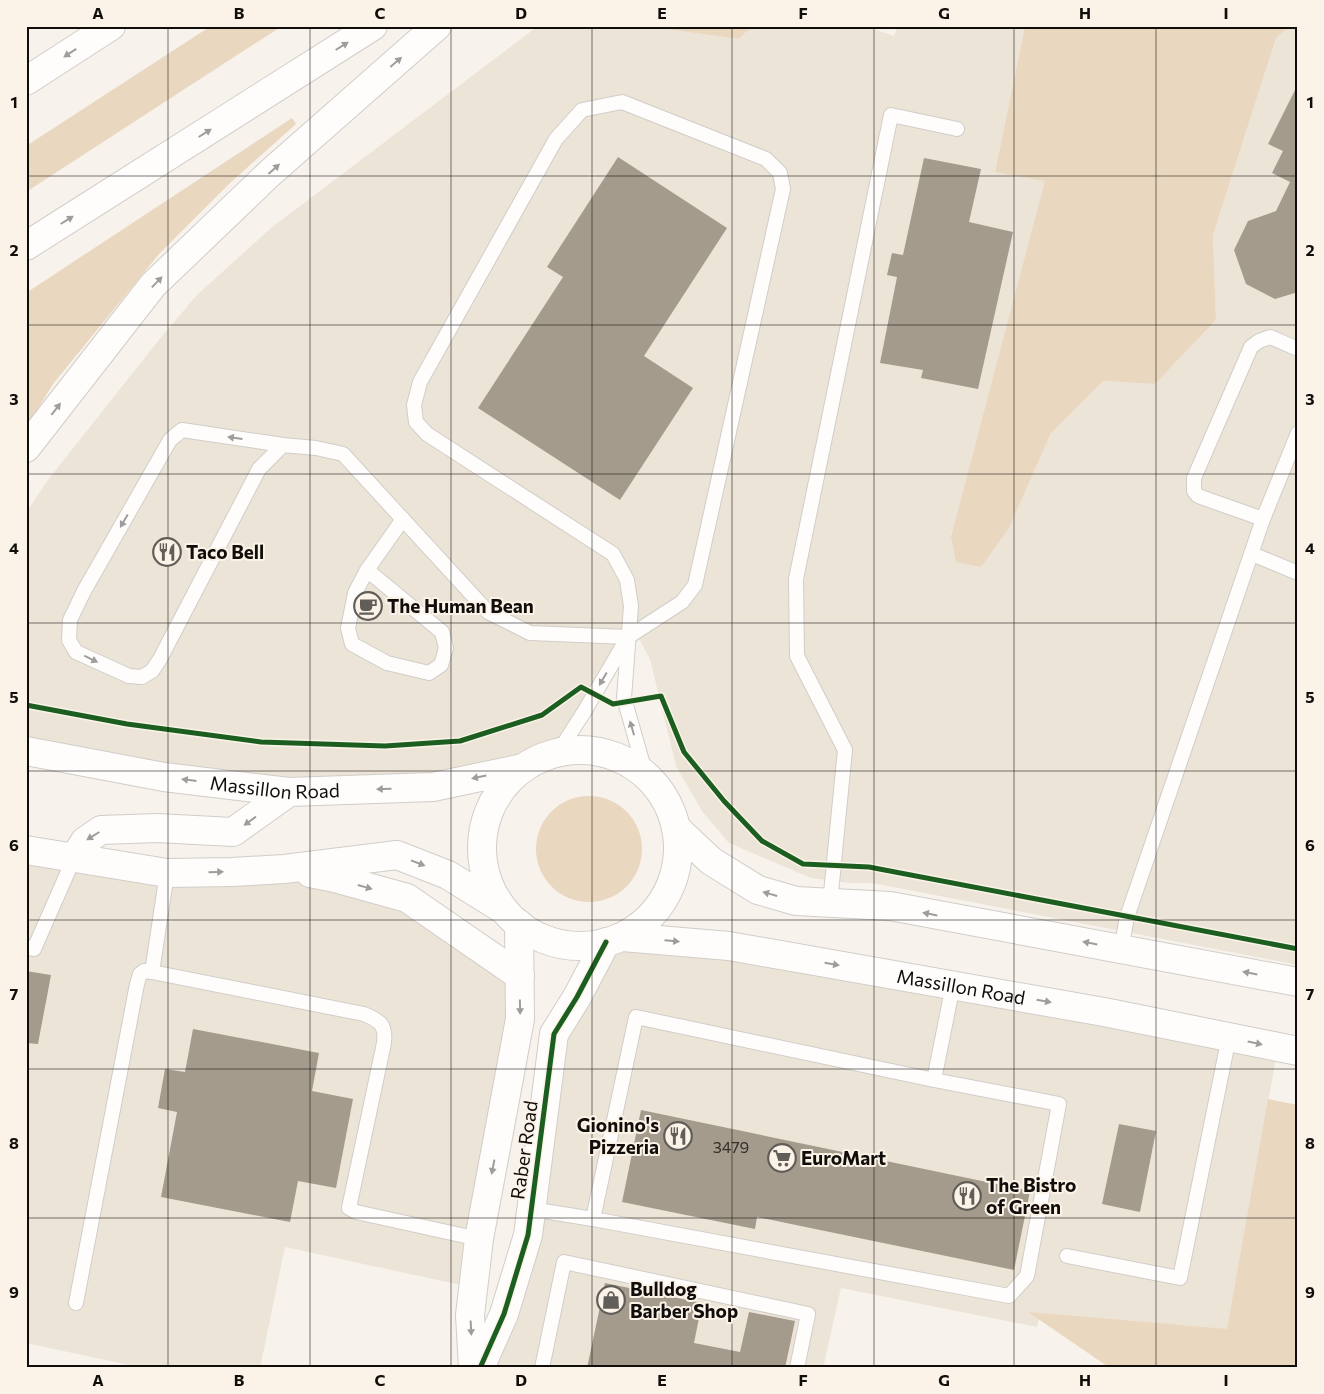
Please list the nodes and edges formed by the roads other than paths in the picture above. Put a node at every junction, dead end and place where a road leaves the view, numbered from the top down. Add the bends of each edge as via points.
1 (111, 26) edge
2 (373, 26) edge
3 (437, 26) edge
4 (26, 81) edge
5 (957, 129) dead end
6 (26, 246) edge
7 (1298, 349) edge
8 (1298, 433) edge
9 (283, 445) junction
10 (26, 448) edge
11 (403, 519) junction
12 (1263, 519) junction
13 (1252, 554) junction
14 (367, 570) junction
15 (1298, 573) edge
16 (628, 637) junction
17 (26, 751) edge
18 (559, 751) junction
19 (524, 768) junction
20 (646, 775) junction
21 (290, 792) junction
22 (676, 828) junction
23 (26, 850) edge
24 (74, 858) junction
25 (284, 869) junction
26 (167, 873) junction
27 (830, 903) junction
28 (510, 916) junction
29 (615, 939) junction
30 (26, 947) edge
31 (1121, 949) junction
32 (152, 972) junction
33 (520, 976) junction
34 (1298, 982) edge
35 (953, 985) junction
36 (1229, 1037) junction
37 (1298, 1051) edge
38 (934, 1080) junction
39 (531, 1209) junction
40 (593, 1219) junction
41 (479, 1240) junction
42 (1067, 1256) dead end
43 (76, 1303) dead end
44 (482, 1367) edge
45 (542, 1368) edge
46 (797, 1368) edge

1 -> 4 main road
6 -> 2 main road
10 -> 3 main road via 153,285 270,173
5 - 27 lane via 891,116 796,579 797,656 845,750
7 - 12 lane via 1270,337 1251,348 1194,478 1194,491 1198,496
8 - 12 lane
9 -> 9 lane via 182,430 170,440 70,620 69,640 76,652 129,676 142,677 152,671 260,469
9 - 11 lane via 343,454
11 - 14 lane
11 - 16 lane via 488,612 530,633
12 - 13 lane
13 - 15 lane
13 - 31 lane via 1127,917
14 - 14 lane via 442,632 446,648 441,665 429,673 387,663 352,644 348,628 355,593
16 - 16 lane via 630,606 627,580 613,554 428,434 416,422 414,405 420,382 556,139 582,110 622,102 766,159 780,173 783,189 695,585 682,602
16 -> 18 lane
20 -> 16 lane via 624,698
21 -> 17 main road, Massillon Road via 164,777
18 - 19 main road via 530,762
18 - 20 main road via 590,750 620,758
19 -> 21 main road, Massillon Road via 433,787
19 - 28 main road via 504,784 488,813 481,846 486,879
20 - 22 main road via 665,799
21 -> 24 main road via 233,832 157,828 101,830 85,841
27 -> 22 main road via 796,901 758,890 711,861
22 - 29 main road via 678,860 669,890 650,917
23 - 24 main road
24 - 26 main road
24 - 30 lane via 34,949
26 -> 25 main road
25 -> 28 main road via 397,855 448,875
25 -> 33 main road via 335,878 406,898
26 - 32 lane
31 -> 27 main road via 890,906
28 - 29 main road, Massillon Road via 527,931 557,944 591,946
28 - 33 main road, Raber Road
29 -> 35 main road, Massillon Road via 729,946
29 - 39 main road, Raber Road via 554,1034
34 -> 31 main road
32 - 41 lane via 376,1019 385,1034 384,1043 349,1208
32 - 43 lane via 140,974 137,984
33 -> 41 main road, Raber Road via 520,1020
35 -> 36 main road, Massillon Road
35 - 38 lane
36 -> 37 main road, Massillon Road
36 - 42 lane via 1180,1278
38 - 40 lane via 636,1017
38 - 40 lane via 1059,1104 1026,1276 1009,1296
39 - 40 lane
39 - 44 main road, Raber Road via 528,1235 504,1314
41 -> 44 main road, Raber Road via 470,1315
45 - 46 lane via 564,1262 808,1314

